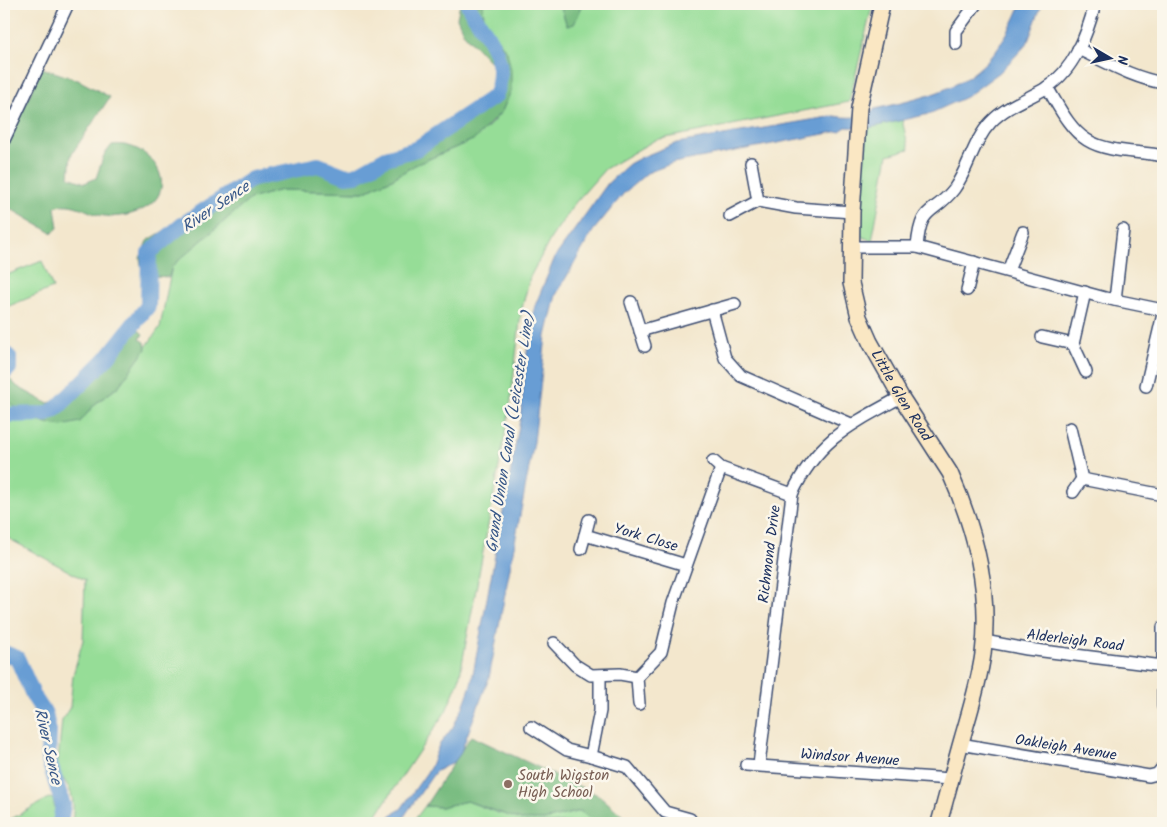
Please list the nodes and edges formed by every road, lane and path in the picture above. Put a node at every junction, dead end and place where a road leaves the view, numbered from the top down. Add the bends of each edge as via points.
1 (68, 4) edge
2 (882, 4) edge
3 (976, 4) edge
4 (1095, 4) edge
5 (956, 44) dead end
6 (1078, 49) junction
7 (1163, 83) edge
8 (1047, 87) junction
9 (4, 140) edge
10 (1163, 156) edge
11 (751, 163) dead end
12 (758, 201) junction
13 (852, 212) junction
14 (730, 216) dead end
15 (1123, 230) dead end
16 (1023, 232) dead end
17 (850, 247) junction
18 (917, 247) junction
19 (974, 262) junction
20 (1008, 271) junction
21 (967, 290) dead end
22 (1085, 292) junction
23 (1115, 300) junction
24 (632, 302) dead end
25 (735, 304) dead end
26 (712, 310) junction
27 (1163, 312) edge
28 (640, 331) junction
29 (1042, 337) dead end
30 (1073, 344) junction
31 (645, 346) dead end
32 (1086, 372) dead end
33 (1146, 386) dead end
34 (901, 397) junction
35 (851, 424) junction
36 (1070, 428) dead end
37 (1082, 478) junction
38 (1073, 492) dead end
39 (792, 494) junction
40 (1163, 495) edge
41 (589, 520) dead end
42 (585, 535) junction
43 (580, 548) dead end
44 (686, 565) junction
45 (1163, 627) edge
46 (984, 641) junction
47 (554, 643) dead end
48 (1163, 666) edge
49 (600, 676) junction
50 (638, 677) junction
51 (639, 704) dead end
52 (1163, 706) edge
53 (531, 727) dead end
54 (960, 744) junction
55 (591, 756) junction
56 (746, 765) dead end
57 (759, 765) junction
58 (1163, 767) edge
59 (951, 779) junction
60 (690, 819) dead end
61 (939, 823) edge

1 - 9 street
2 - 13 main road, Little Glen Road via 859,108
3 - 5 street via 951,30
4 - 6 street
6 - 7 street via 1123,71
6 - 8 street
8 - 10 street via 1071,124 1086,140
8 - 18 street via 1005,110 987,126 954,188 925,215
11 - 12 street
12 - 13 street via 796,208
12 - 14 street
13 - 17 main road, Little Glen Road
15 - 23 street
16 - 20 street
17 - 18 street
17 - 34 main road, Little Glen Road via 851,283 859,317
18 - 19 street
19 - 20 street
19 - 21 street
20 - 22 street
22 - 23 street
22 - 30 street
23 - 27 street
24 - 28 street
25 - 26 street
26 - 28 street
26 - 35 street via 725,358 742,376
27 - 33 street
28 - 31 street
29 - 30 street
30 - 32 street
34 - 35 street, Richmond Drive
34 - 46 main road, Little Glen Road via 950,474 966,513 981,576
35 - 39 street, Richmond Drive via 820,449
36 - 37 street
37 - 38 street
37 - 40 street
39 - 44 street, York Close via 717,464
39 - 57 street, Richmond Drive
41 - 42 street
42 - 43 street
42 - 44 street, York Close
44 - 50 street via 661,652
45 - 48 street
46 - 48 street, Alderleigh Road via 1028,650
46 - 54 main road, Little Glen Road via 977,685
47 - 49 street via 583,671
48 - 52 street
49 - 50 street via 620,674
49 - 55 street via 600,711
50 - 51 street
53 - 55 street via 567,750
54 - 58 street, Oakleigh Avenue via 1149,776 1157,774
54 - 59 main road, Little Glen Road
55 - 60 street via 627,766 665,812
56 - 57 street, Windsor Avenue
57 - 59 street, Windsor Avenue
59 - 61 main road, Little Glen Road

